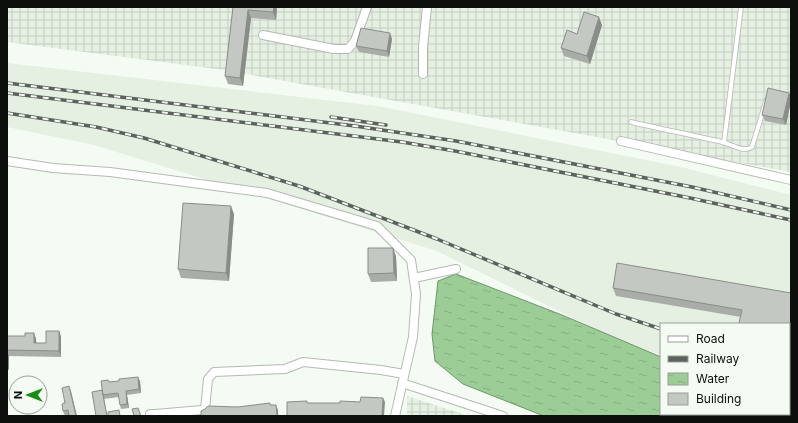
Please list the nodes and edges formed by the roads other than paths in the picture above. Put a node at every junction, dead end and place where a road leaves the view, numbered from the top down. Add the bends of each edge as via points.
1 (367, 7) edge
2 (427, 7) edge
3 (741, 7) edge
4 (263, 35) dead end
5 (423, 74) dead end
6 (767, 97) edge
7 (630, 122) dead end
8 (621, 141) dead end
9 (724, 142) junction
10 (7, 161) edge
11 (791, 180) edge
12 (456, 268) dead end
13 (414, 278) junction
14 (404, 374) junction
15 (402, 383) junction
16 (151, 416) edge
17 (395, 416) edge
18 (503, 416) edge

1 - 4 street via 355,40 348,49 334,49
2 - 5 street
3 - 9 lane
6 - 9 lane via 752,147 749,150
7 - 9 lane
8 - 11 street
10 - 13 street via 267,193 377,226 411,260
12 - 13 street
13 - 14 street via 416,294 413,337
14 - 15 street
14 - 16 street via 303,362 285,369 214,372 208,379 205,409 150,414
15 - 17 street
15 - 18 street

